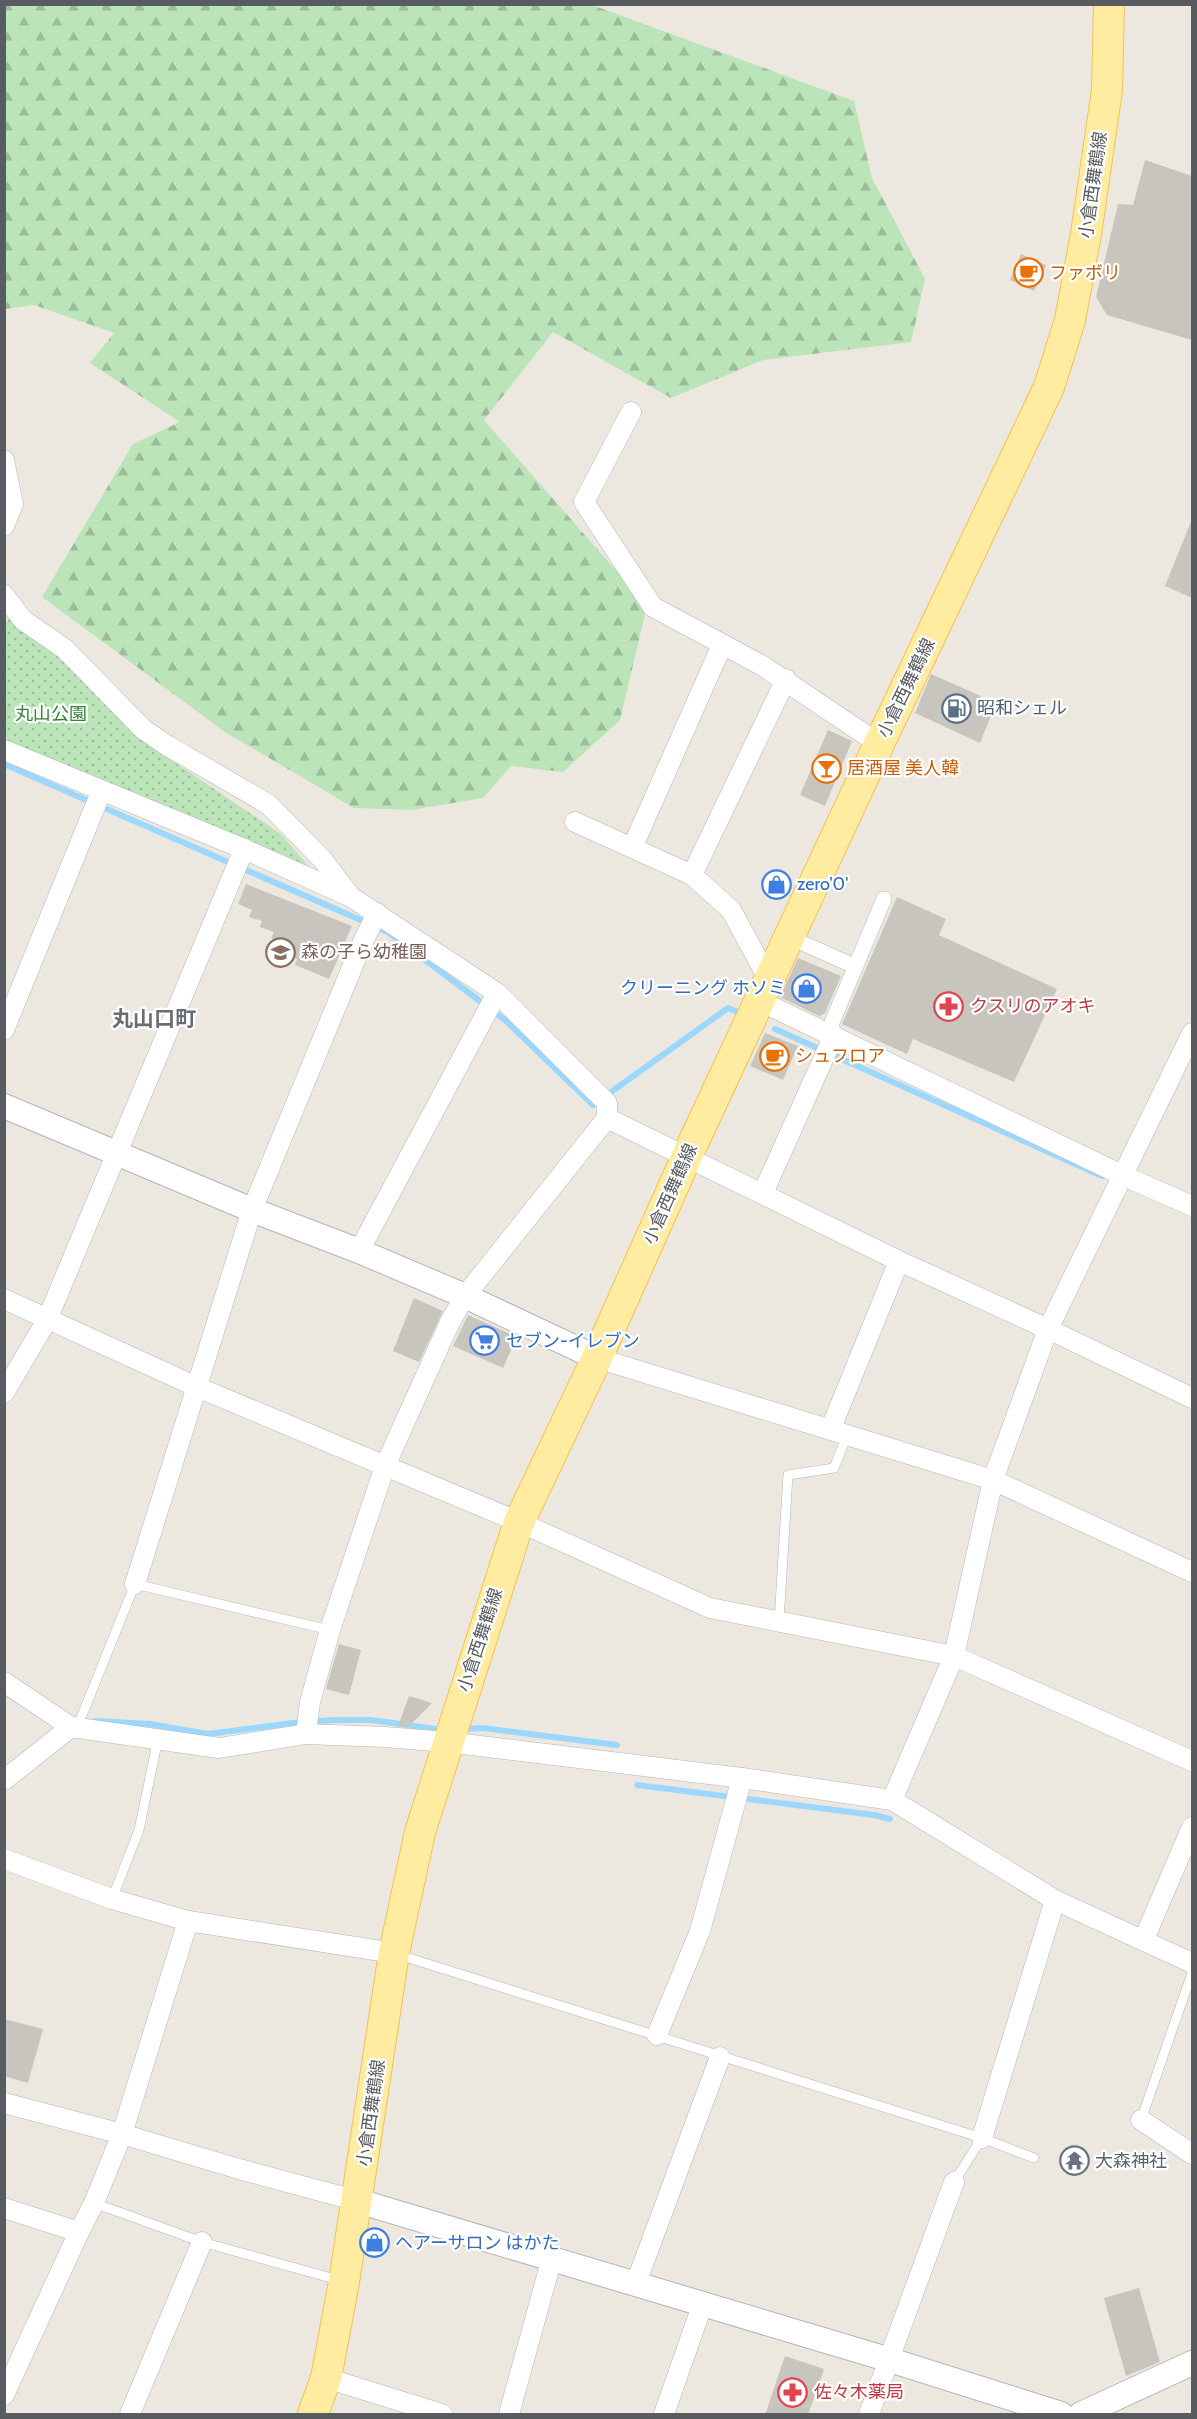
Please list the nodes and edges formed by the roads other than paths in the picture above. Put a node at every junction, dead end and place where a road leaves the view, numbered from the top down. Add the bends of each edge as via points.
1 (1108, 4) edge
2 (631, 412) dead end
3 (4, 460) edge
4 (4, 526) edge
5 (6, 601) edge
6 (722, 645) junction
7 (786, 679) junction
8 (879, 744) junction
9 (4, 750) edge
10 (101, 792) junction
11 (575, 822) dead end
12 (633, 846) junction
13 (239, 861) junction
14 (692, 874) junction
15 (351, 897) junction
16 (884, 899) dead end
17 (375, 917) junction
18 (789, 937) junction
19 (854, 966) junction
20 (765, 990) junction
21 (492, 1004) junction
22 (4, 1030) edge
23 (1191, 1038) edge
24 (829, 1042) junction
25 (4, 1106) edge
26 (607, 1111) junction
27 (118, 1153) junction
28 (687, 1156) junction
29 (1124, 1176) junction
30 (763, 1193) junction
31 (1192, 1206) edge
32 (252, 1210) junction
33 (359, 1251) junction
34 (899, 1261) junction
35 (465, 1296) junction
36 (4, 1299) edge
37 (47, 1320) junction
38 (1048, 1329) junction
39 (597, 1358) junction
40 (197, 1387) junction
41 (4, 1393) edge
42 (1192, 1398) edge
43 (839, 1431) junction
44 (385, 1466) junction
45 (993, 1480) junction
46 (519, 1522) junction
47 (1192, 1572) edge
48 (135, 1584) junction
49 (779, 1621) junction
50 (330, 1630) junction
51 (954, 1656) junction
52 (4, 1682) edge
53 (78, 1721) junction
54 (306, 1730) junction
55 (158, 1739) junction
56 (447, 1742) junction
57 (1192, 1761) edge
58 (742, 1778) junction
59 (4, 1780) edge
60 (892, 1800) junction
61 (1192, 1827) edge
62 (4, 1859) edge
63 (112, 1899) junction
64 (1055, 1900) junction
65 (188, 1921) junction
66 (1144, 1939) junction
67 (394, 1953) junction
68 (1192, 1963) edge
69 (1192, 1973) edge
70 (657, 2035) junction
71 (720, 2057) junction
72 (4, 2103) edge
73 (1141, 2120) joint
74 (122, 2134) junction
75 (982, 2138) junction
76 (1192, 2154) edge
77 (1034, 2158) dead end
78 (954, 2182) joint
79 (358, 2201) junction
80 (94, 2203) junction
81 (4, 2208) edge
82 (79, 2232) junction
83 (202, 2242) junction
84 (552, 2258) junction
85 (344, 2282) junction
86 (636, 2283) junction
87 (703, 2303) junction
88 (890, 2360) junction
89 (1192, 2363) edge
90 (326, 2378) junction
91 (4, 2395) edge
92 (130, 2415) edge
93 (313, 2415) edge
94 (442, 2415) edge
95 (509, 2415) edge
96 (664, 2415) edge
97 (869, 2415) edge
98 (1061, 2415) edge
99 (1081, 2415) edge

1 - 8 main road, 小倉西舞鶴線 via 1107,90 1086,234 1061,354 1049,387
2 - 6 street via 584,502 653,607
3 - 4 street via 13,504
5 - 15 street via 23,620 65,648 143,729 268,804 322,859
6 - 7 street
6 - 12 street
7 - 8 street
7 - 14 street
8 - 18 main road, 小倉西舞鶴線
9 - 10 street
10 - 13 street
10 - 22 street
11 - 12 street
12 - 14 street
13 - 15 street
13 - 27 street
14 - 20 street via 731,910
15 - 17 street
16 - 19 street
17 - 21 street
17 - 32 street
18 - 19 street
18 - 20 main road, 小倉西舞鶴線
19 - 24 street
20 - 24 street
20 - 28 main road, 小倉西舞鶴線
21 - 26 street via 592,1087
21 - 33 street
23 - 29 street
24 - 29 street
24 - 30 street
25 - 27 street
26 - 28 street
26 - 35 street
27 - 32 street
27 - 37 street
28 - 30 street
28 - 39 main road, 小倉西舞鶴線
29 - 31 street
29 - 38 street
30 - 34 street
32 - 33 street
32 - 40 street
33 - 35 street
34 - 38 street
34 - 43 street
35 - 39 street
35 - 44 street
36 - 37 street
37 - 40 street
37 - 41 street
38 - 42 street
38 - 45 street
39 - 43 street
39 - 46 main road, 小倉西舞鶴線
40 - 44 street
40 - 48 street
43 - 45 street
43 - 49 lane via 834,1468 788,1475
44 - 46 street
44 - 50 street
45 - 47 street
45 - 51 street
46 - 49 street via 710,1608
46 - 56 main road, 小倉西舞鶴線
48 - 50 lane
48 - 53 lane
49 - 51 street
50 - 54 street
51 - 57 street
51 - 60 street
52 - 53 street
53 - 55 street
53 - 59 street
54 - 55 street via 219,1748
54 - 56 street
55 - 63 lane via 139,1830
56 - 58 street
56 - 67 main road, 小倉西舞鶴線 via 420,1832
58 - 60 street
58 - 70 street via 700,1931
60 - 64 street
61 - 66 street
62 - 63 street
63 - 65 street
64 - 66 street
64 - 75 street
65 - 67 street
65 - 74 street
66 - 68 street
67 - 70 lane
67 - 79 main road, 小倉西舞鶴線
69 - 73 lane
70 - 71 lane
71 - 75 lane
71 - 86 street
72 - 74 street
73 - 76 street
74 - 79 street
74 - 80 street
75 - 77 lane
75 - 78 lane
78 - 88 street
79 - 84 street
79 - 85 main road, 小倉西舞鶴線
80 - 82 street
80 - 83 lane
81 - 82 street
82 - 91 street
83 - 85 lane
83 - 92 street
84 - 86 street
84 - 95 street
85 - 90 main road, 小倉西舞鶴線
86 - 87 street
87 - 88 street
87 - 96 street
88 - 97 street
88 - 98 street
89 - 99 street
90 - 93 main road, 小倉西舞鶴線
90 - 94 street

